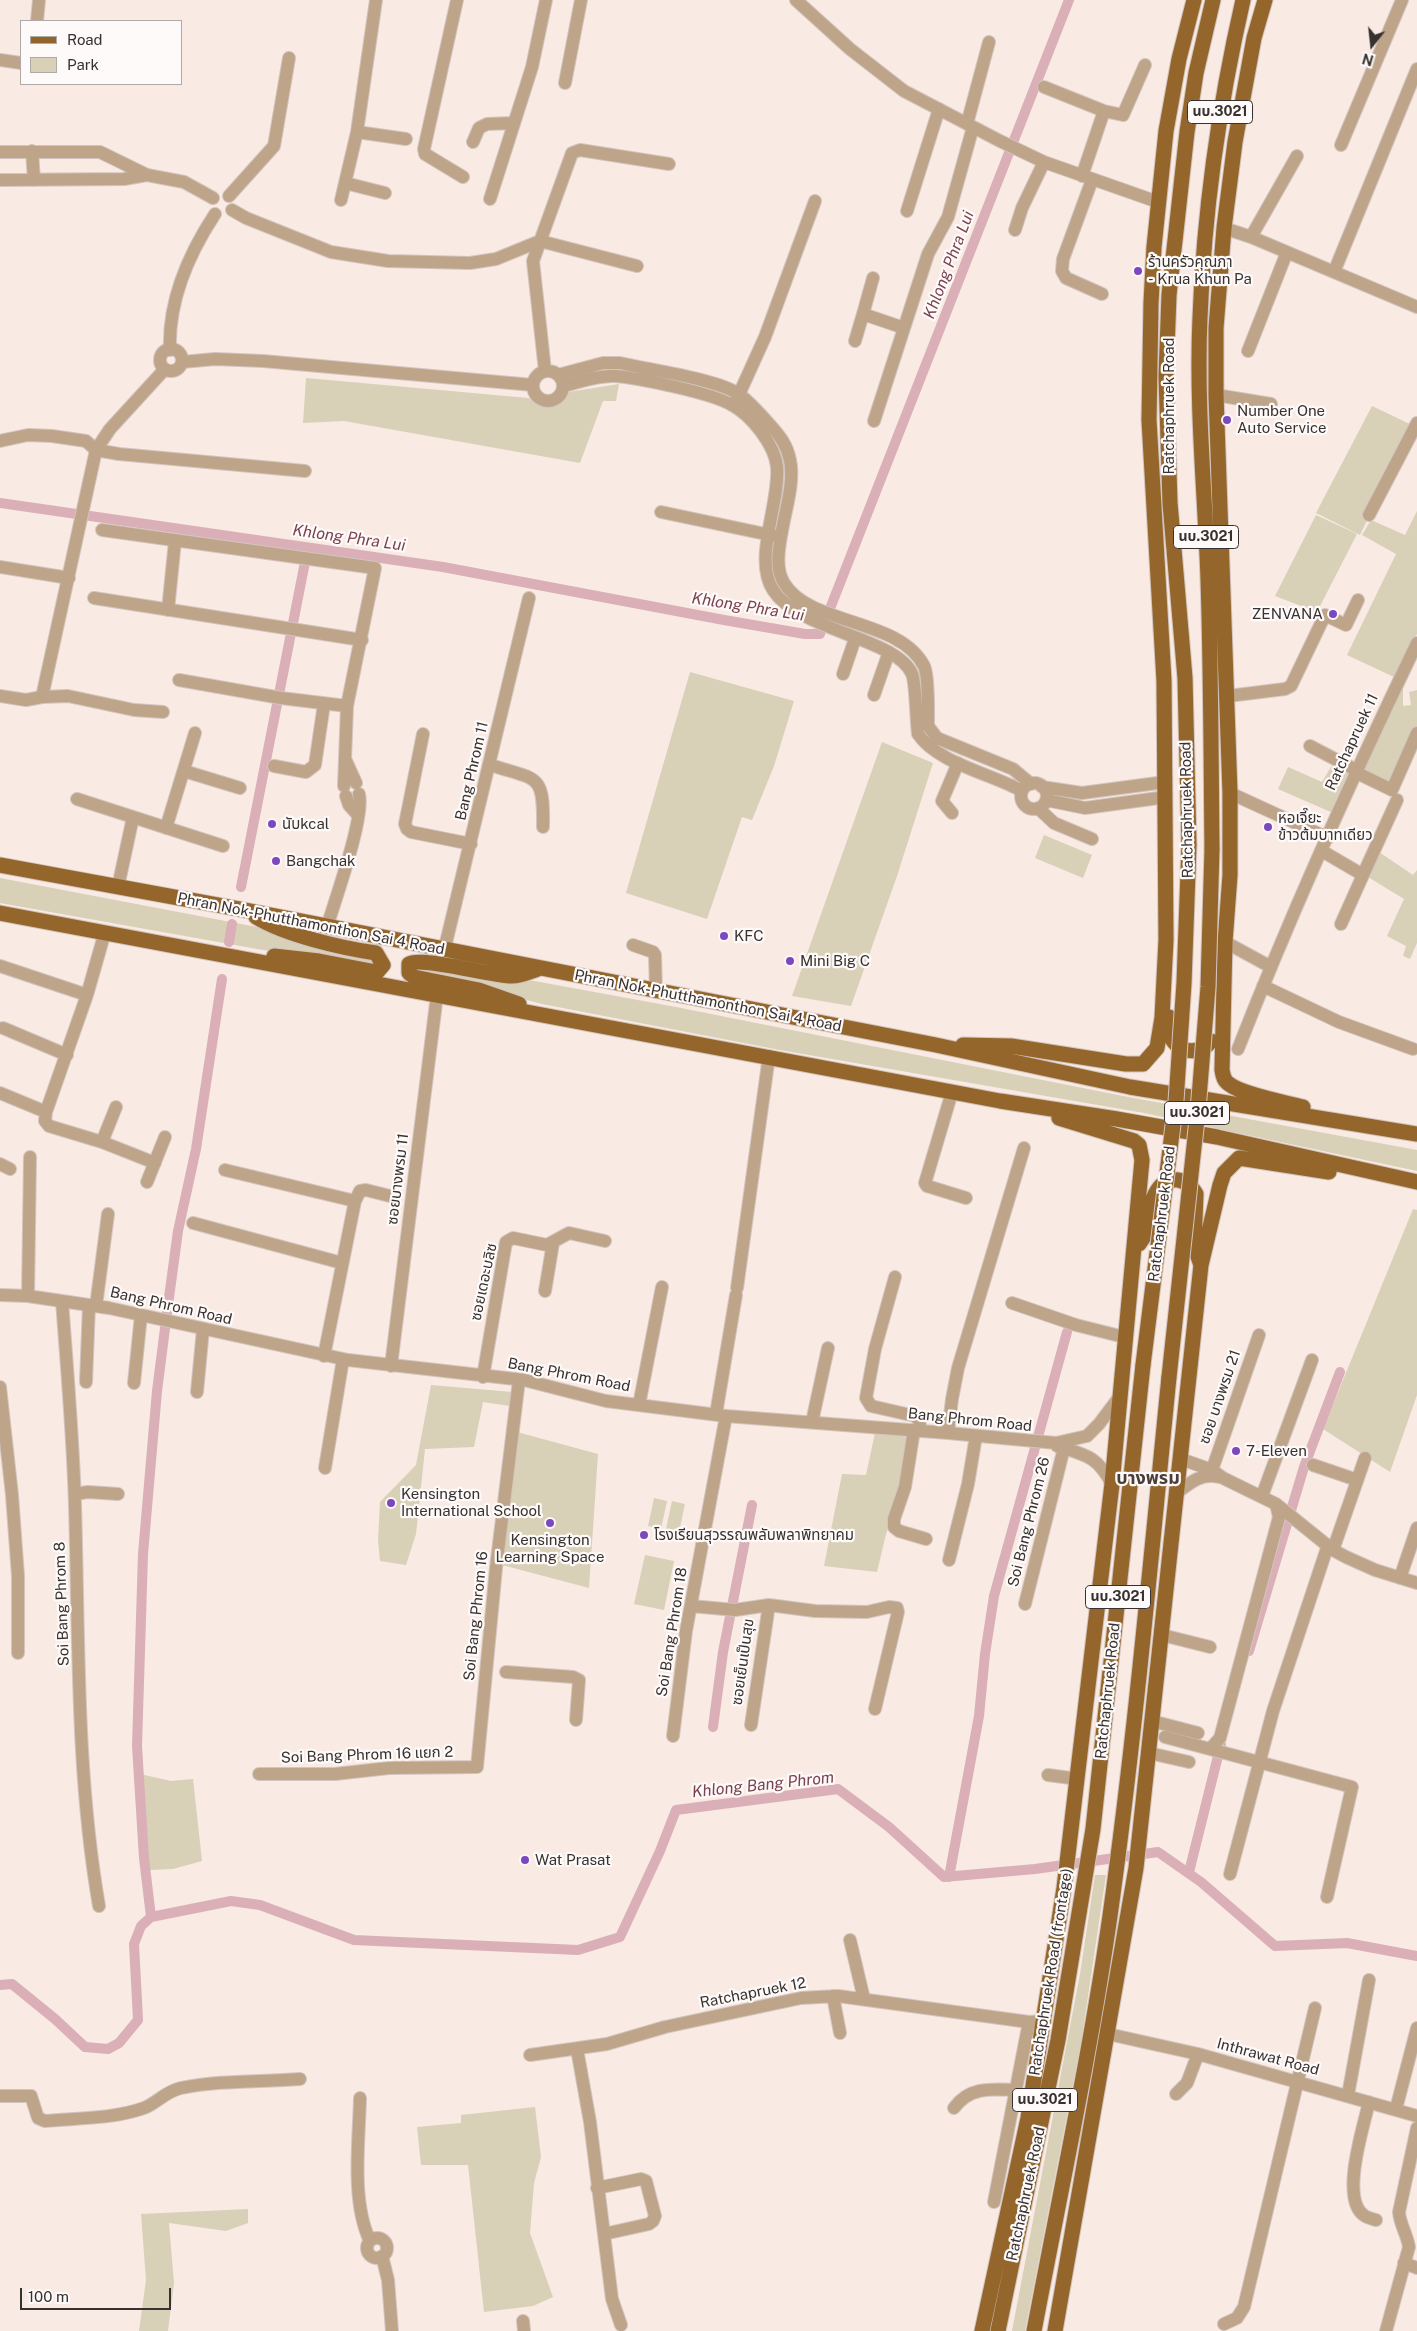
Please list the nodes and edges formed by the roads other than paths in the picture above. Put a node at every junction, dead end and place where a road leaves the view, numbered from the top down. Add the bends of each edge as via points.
1 (39, 0) edge
2 (376, 0) edge
3 (457, 0) edge
4 (546, 0) edge
5 (581, 0) edge
6 (796, 0) edge
7 (1194, 0) edge
8 (1212, 0) edge
9 (1243, 0) edge
10 (1265, 0) edge
11 (1402, 0) edge
12 (37, 20) edge
13 (1254, 38) junction
14 (990, 42) dead end
15 (289, 58) dead end
16 (0, 60) edge
17 (20, 62) edge
18 (1145, 65) dead end
19 (1417, 69) edge
20 (565, 83) dead end
21 (1044, 87) dead end
22 (939, 109) junction
23 (1104, 111) junction
24 (513, 123) junction
25 (970, 126) junction
26 (357, 132) junction
27 (406, 139) dead end
28 (473, 142) dead end
29 (1342, 145) dead end
30 (32, 151) junction
31 (0, 152) edge
32 (1297, 156) dead end
33 (1044, 162) junction
34 (669, 164) dead end
35 (147, 175) junction
36 (463, 177) dead end
37 (1087, 178) junction
38 (0, 180) edge
39 (34, 180) junction
40 (345, 183) junction
41 (385, 192) dead end
42 (229, 196) junction
43 (213, 198) junction
44 (490, 199) dead end
45 (340, 200) dead end
46 (815, 201) dead end
47 (1158, 202) junction
48 (232, 210) junction
49 (907, 211) dead end
50 (215, 214) junction
51 (1205, 225) junction
52 (1224, 228) junction
53 (1015, 230) dead end
54 (1251, 237) junction
55 (540, 241) junction
56 (1287, 252) junction
57 (637, 266) dead end
58 (1334, 272) junction
59 (873, 278) dead end
60 (1102, 294) dead end
61 (1151, 303) junction
62 (1417, 307) edge
63 (863, 314) junction
64 (904, 328) junction
65 (855, 342) dead end
66 (170, 350) junction
67 (1248, 352) dead end
68 (182, 362) junction
69 (165, 369) junction
70 (544, 371) junction
71 (561, 380) junction
72 (533, 385) junction
73 (1216, 395) junction
74 (737, 400) junction
75 (1271, 404) dead end
76 (874, 421) dead end
77 (1417, 423) edge
78 (0, 441) edge
79 (96, 450) junction
80 (1168, 452) junction
81 (305, 471) dead end
82 (661, 512) dead end
83 (1369, 515) dead end
84 (102, 530) dead end
85 (774, 536) junction
86 (175, 541) junction
87 (0, 567) edge
88 (69, 578) junction
89 (94, 598) dead end
90 (529, 598) dead end
91 (1358, 600) dead end
92 (168, 610) junction
93 (817, 615) junction
94 (838, 615) junction
95 (832, 628) junction
96 (855, 639) junction
97 (362, 640) junction
98 (1417, 642) edge
99 (889, 652) junction
100 (842, 674) dead end
101 (180, 680) dead end
102 (874, 695) dead end
103 (0, 696) edge
104 (1228, 696) junction
105 (42, 697) junction
106 (324, 704) junction
107 (347, 706) junction
108 (163, 712) dead end
109 (195, 733) dead end
110 (1417, 733) edge
111 (423, 734) dead end
112 (949, 742) junction
113 (1310, 746) dead end
114 (944, 755) junction
115 (958, 763) junction
116 (490, 765) junction
117 (274, 766) dead end
118 (184, 771) junction
119 (1356, 771) junction
120 (1032, 787) junction
121 (240, 788) dead end
122 (1166, 790) junction
123 (1230, 794) junction
124 (77, 799) dead end
125 (1397, 800) dead end
126 (1042, 804) junction
127 (952, 813) dead end
128 (133, 818) junction
129 (543, 827) dead end
130 (166, 828) junction
131 (1328, 838) junction
132 (1092, 839) dead end
133 (471, 844) junction
134 (223, 846) dead end
135 (1322, 851) junction
136 (0, 865) edge
137 (1363, 875) junction
138 (118, 887) junction
139 (246, 911) junction
140 (0, 913) edge
141 (1341, 924) dead end
142 (327, 927) junction
143 (105, 932) junction
144 (1166, 940) junction
145 (633, 945) dead end
146 (1224, 946) junction
147 (444, 950) junction
148 (249, 960) junction
149 (0, 966) edge
150 (1271, 967) junction
151 (538, 969) junction
152 (1263, 986) junction
153 (656, 992) junction
154 (87, 995) junction
155 (436, 996) junction
156 (532, 1013) junction
157 (3, 1028) dead end
158 (936, 1045) junction
159 (1238, 1049) dead end
160 (1413, 1049) dead end
161 (67, 1055) junction
162 (769, 1056) junction
163 (952, 1092) junction
164 (0, 1093) edge
165 (1000, 1101) junction
166 (116, 1107) dead end
167 (46, 1112) junction
168 (1357, 1123) junction
169 (1417, 1134) edge
170 (165, 1137) dead end
171 (102, 1142) junction
172 (1024, 1148) dead end
173 (30, 1157) dead end
174 (155, 1164) junction
175 (225, 1170) dead end
176 (147, 1182) dead end
177 (1417, 1182) edge
178 (390, 1196) dead end
179 (966, 1198) dead end
180 (355, 1201) junction
181 (108, 1214) dead end
182 (193, 1223) dead end
183 (605, 1241) dead end
184 (553, 1242) junction
185 (1133, 1254) junction
186 (342, 1263) junction
187 (1201, 1265) junction
188 (895, 1277) dead end
189 (662, 1287) dead end
190 (545, 1291) dead end
191 (0, 1295) edge
192 (28, 1296) junction
193 (62, 1301) junction
194 (1012, 1303) dead end
195 (92, 1306) junction
196 (141, 1315) junction
197 (203, 1329) junction
198 (1259, 1335) dead end
199 (1124, 1337) junction
200 (828, 1348) dead end
201 (324, 1356) junction
202 (343, 1359) junction
203 (1312, 1360) dead end
204 (391, 1366) junction
205 (482, 1376) junction
206 (520, 1380) junction
207 (86, 1382) dead end
208 (134, 1383) dead end
209 (0, 1387) edge
210 (198, 1392) dead end
211 (1120, 1396) junction
212 (639, 1405) junction
213 (721, 1415) junction
214 (812, 1422) junction
215 (918, 1430) junction
216 (948, 1433) junction
217 (976, 1436) junction
218 (1040, 1443) junction
219 (1064, 1448) junction
220 (1365, 1458) dead end
221 (1181, 1459) junction
222 (1313, 1465) dead end
223 (325, 1468) dead end
224 (1212, 1470) junction
225 (1223, 1478) junction
226 (1357, 1480) junction
227 (1112, 1484) junction
228 (1178, 1492) junction
229 (75, 1494) junction
230 (118, 1494) dead end
231 (1262, 1496) junction
232 (1278, 1506) junction
233 (1417, 1528) edge
234 (926, 1539) dead end
235 (1330, 1548) junction
236 (949, 1560) dead end
237 (1400, 1578) junction
238 (1417, 1583) edge
239 (1025, 1604) dead end
240 (769, 1605) junction
241 (691, 1606) junction
242 (1144, 1615) junction
243 (1162, 1635) junction
244 (1210, 1647) dead end
245 (18, 1653) dead end
246 (497, 1672) junction
247 (1087, 1698) joint
248 (875, 1709) dead end
249 (1152, 1718) junction
250 (576, 1720) dead end
251 (751, 1725) dead end
252 (1198, 1733) dead end
253 (674, 1736) dead end
254 (1165, 1737) dead end
255 (1215, 1750) junction
256 (1148, 1753) junction
257 (1189, 1762) dead end
258 (1259, 1762) junction
259 (477, 1767) joint
260 (259, 1774) dead end
261 (1048, 1775) dead end
262 (1078, 1779) junction
263 (1230, 1874) dead end
264 (1327, 1897) dead end
265 (99, 1906) dead end
266 (850, 1940) dead end
267 (1369, 1980) dead end
268 (833, 1996) junction
269 (864, 1999) junction
270 (1314, 2008) dead end
271 (1045, 2021) junction
272 (1029, 2022) junction
273 (1417, 2028) edge
274 (840, 2033) dead end
275 (1108, 2034) junction
276 (577, 2050) junction
277 (1198, 2054) junction
278 (530, 2055) dead end
279 (300, 2079) dead end
280 (1297, 2082) junction
281 (1017, 2090) junction
282 (1176, 2094) dead end
283 (1348, 2095) junction
284 (0, 2096) edge
285 (360, 2098) dead end
286 (1369, 2102) junction
287 (954, 2108) dead end
288 (1396, 2110) junction
289 (1417, 2116) edge
290 (1417, 2128) edge
291 (598, 2188) junction
292 (994, 2202) dead end
293 (1376, 2220) dead end
294 (604, 2234) junction
295 (1404, 2263) junction
296 (1417, 2268) edge
297 (1000, 2314) junction
298 (1224, 2324) dead end
299 (621, 2325) dead end
300 (392, 2331) edge
301 (982, 2331) edge
302 (993, 2331) edge
303 (998, 2331) edge
304 (1034, 2331) edge
305 (1055, 2331) edge
306 (1386, 2331) edge

1 - 12 street
2 - 26 street
3 - 36 street via 424,149 425,154
4 - 24 street via 532,67
5 - 20 street
6 - 22 street via 891,83
7 - 47 main road, Ratchaphruek Road / นบ.3021 via 1172,97
8 - 80 main road, Ratchaphruek Road / นบ.3021 via 1196,73 1177,214 1166,376
9 - 51 main road, Ratchaphruek Road / นบ.3021 via 1228,64
10 - 13 main road, นบ.3021
11 - 29 street
13 - 51 main road via 1236,100 1219,186
13 - 52 main road, นบ.3021 via 1235,142
14 - 25 street
15 - 42 street via 274,146
16 - 17 street
18 - 23 street via 1123,115
19 - 58 street
21 - 23 street
22 - 25 street
22 - 49 street
23 - 37 street
24 - 28 street via 487,124 479,128
24 - 44 street
25 - 33 street
25 - 64 street via 948,217 930,248
26 - 27 street
26 - 40 street
30 - 31 street
30 - 35 street via 100,152
30 - 39 street
32 - 54 street
33 - 37 street
33 - 53 street
34 - 55 street via 580,150 572,153
35 - 39 street via 124,179
35 - 43 street via 184,182
37 - 47 street
37 - 60 street via 1062,271 1066,278
38 - 39 street
40 - 41 street
40 - 45 street
42 - 43 street via 220,194
42 - 48 street via 234,203
43 - 50 street via 211,208
46 - 74 street via 765,337
47 - 61 main road, Ratchaphruek Road / นบ.3021
48 - 50 street via 225,216
48 - 55 street via 331,252 388,261 470,263 496,259
50 - 66 street via 188,260 169,325
51 - 242 main road, Ratchaphruek Road / นบ.3021, bridge via 1200,320 1200,438 1208,578 1212,849 1208,987
52 - 54 street
52 - 73 main road, นบ.3021 via 1216,328
54 - 56 street
55 - 57 street
55 - 70 street via 533,261
56 - 58 street
56 - 67 street
58 - 62 street
59 - 63 street
61 - 80 main road
61 - 122 main road, Ratchaphruek Road / นบ.3021 via 1149,420 1164,681
63 - 64 street
63 - 65 street
64 - 76 street
66 - 68 street via 178,352
66 - 69 street via 161,356 160,363
68 - 69 street via 175,370
68 - 72 street via 215,359 263,361
69 - 79 street via 110,429
70 - 71 street via 552,371
70 - 72 street via 537,375
71 - 72 street via 559,396 548,401 538,396
71 - 74 street via 603,362 620,363 722,386
73 - 75 street
73 - 104 main road, นบ.3021
74 - 85 street via 772,449 777,466
77 - 83 street
78 - 79 street via 28,435 52,436 86,441
79 - 81 street
79 - 88 street
80 - 297 main road, Ratchaphruek Road / นบ.3021, bridge via 1173,552 1185,678 1189,845 1176,1101 1143,1365 1093,1829 1058,2040
82 - 85 street
84 - 86 street
85 - 93 street via 766,564 772,589 783,604
86 - 92 street
86 - 97 street via 375,568
87 - 88 street
88 - 105 street
89 - 92 street
90 - 116 street, Bang Phrom 11
91 - 104 street via 1346,625 1325,615 1291,686
92 - 97 street
93 - 94 street
93 - 95 street
94 - 95 street
94 - 112 street via 895,638 912,650 925,667 928,726 938,738
95 - 96 street
96 - 99 street
96 - 100 street
97 - 107 street
98 - 119 street, Ratchapruek 11
99 - 102 street
99 - 114 street via 908,666 913,676 918,734 932,749
101 - 106 street
103 - 105 street via 26,700
104 - 123 main road, นบ.3021
105 - 108 street via 68,696 134,710
106 - 107 street
106 - 117 street via 315,764 306,772
107 - 142 street via 346,761 351,790 361,802
109 - 118 street
110 - 119 street via 1392,790
111 - 133 street via 405,824 407,829
112 - 114 street
112 - 120 street via 1013,769
113 - 119 street
114 - 115 street
115 - 120 street
115 - 127 street via 942,802
116 - 129 street via 530,777 536,782 544,796
116 - 133 street, Bang Phrom 11
118 - 121 street
118 - 130 street
119 - 131 street, Ratchapruek 11
120 - 122 street via 1082,793
120 - 126 street via 1046,793
120 - 126 street via 1021,797 1025,806 1031,809
122 - 126 street via 1085,808
122 - 144 main road, Ratchaphruek Road / นบ.3021
123 - 131 street
123 - 146 main road, นบ.3021 via 1230,875
124 - 128 street
125 - 137 street
126 - 132 street via 1054,823
128 - 130 street
128 - 138 street
130 - 134 street
131 - 135 street, Ratchapruek 11
133 - 147 street, Bang Phrom 11
135 - 137 street
135 - 150 street, Ratchapruek 11
136 - 138 main road, Phran Nok-Phutthamonthon Sai 4 Road
137 - 141 street
138 - 139 main road, Phran Nok-Phutthamonthon Sai 4 Road
139 - 142 main road, Phran Nok-Phutthamonthon Sai 4 Road
139 - 148 main road via 273,927 376,953 383,965 377,972 284,956
140 - 143 main road
142 - 147 main road, Phran Nok-Phutthamonthon Sai 4 Road
143 - 148 main road
143 - 154 street
144 - 146 main road via 1169,1032 1178,1046 1193,1051 1208,1045 1216,1031
144 - 158 main road, Ratchaphruek Road / นบ.3021 via 1157,1048 1143,1064 997,1045
145 - 153 street via 655,955
146 - 150 street
146 - 168 main road, นบ.3021 via 1223,1077 1228,1084
147 - 151 main road, Phran Nok-Phutthamonthon Sai 4 Road
148 - 155 main road
149 - 154 street
150 - 152 street, Ratchapruek 11
151 - 153 main road, Phran Nok-Phutthamonthon Sai 4 Road
151 - 156 main road via 513,976 412,962 407,969 414,977 511,1000
152 - 159 street, Ratchapruek 11
152 - 160 street via 1339,1022
153 - 158 main road, Phran Nok-Phutthamonthon Sai 4 Road
154 - 161 street
155 - 156 main road
155 - 204 street, ซอยบางพรม 11
156 - 162 main road
157 - 161 street
158 - 168 main road, Phran Nok-Phutthamonthon Sai 4 Road via 1130,1087
161 - 167 street
162 - 163 main road
162 - 213 street, Soi Bang Phrom 18
163 - 165 main road
163 - 179 street via 925,1183
164 - 167 street
165 - 177 main road via 1217,1138
165 - 185 main road, Ratchaphruek Road / นบ.3021 via 1139,1145 1142,1160
166 - 171 street
167 - 171 street via 45,1121 49,1126
168 - 169 main road, Phran Nok-Phutthamonthon Sai 4 Road
170 - 174 street
171 - 174 street
172 - 216 street via 958,1368
173 - 192 street
174 - 176 street
175 - 180 street
177 - 187 main road, นบ.3021 via 1239,1158 1224,1173
178 - 180 street via 366,1190 360,1192
180 - 186 street
181 - 195 street
182 - 186 street
183 - 184 street, ซอยเดอะบลิซ via 569,1233
184 - 190 street
184 - 205 street, ซอยเดอะบลิซ via 547,1245 513,1238 506,1242
185 - 187 main road via 1143,1238 1157,1191 1167,1182 1181,1180 1196,1194 1194,1245
185 - 199 main road, Ratchaphruek Road / นบ.3021
186 - 201 street
187 - 221 main road, นบ.3021
188 - 215 street via 875,1349 866,1398 871,1406 915,1416 919,1420
189 - 212 street
191 - 192 street, Bang Phrom Road
192 - 193 street, Bang Phrom Road
193 - 195 street, Bang Phrom Road
193 - 229 street, Soi Bang Phrom 8
194 - 199 street via 1059,1320
195 - 196 street, Bang Phrom Road
195 - 207 street
196 - 197 street, Bang Phrom Road
196 - 208 street
197 - 201 street, Bang Phrom Road
197 - 210 street
198 - 224 street, ซอย บางพรม 21
199 - 211 main road, Ratchaphruek Road / นบ.3021
200 - 214 street
201 - 202 street, Bang Phrom Road
202 - 204 street, Bang Phrom Road
202 - 223 street
203 - 231 street
204 - 205 street, Bang Phrom Road
205 - 206 street, Bang Phrom Road
206 - 212 street, Bang Phrom Road via 606,1401
206 - 246 street, Soi Bang Phrom 16 via 496,1568
209 - 245 street via 18,1576
211 - 218 street, Bang Phrom Road via 1088,1436 1072,1441
211 - 227 main road, Ratchaphruek Road / นบ.3021
212 - 213 street, Bang Phrom Road
213 - 214 street, Bang Phrom Road
213 - 241 street, Soi Bang Phrom 18
214 - 215 street, Bang Phrom Road
215 - 216 street, Bang Phrom Road
215 - 234 street via 894,1527
216 - 217 street, Bang Phrom Road
217 - 218 street, Bang Phrom Road
217 - 236 street
218 - 219 street, Bang Phrom Road
219 - 227 street, Bang Phrom Road via 1100,1463
219 - 239 street, Soi Bang Phrom 26
220 - 226 street
221 - 224 street
221 - 228 main road, นบ.3021
222 - 226 street
224 - 225 street
225 - 228 street via 1204,1476
225 - 231 street
226 - 235 street
227 - 247 main road, Ratchaphruek Road / นบ.3021
228 - 243 main road, นบ.3021
229 - 230 street
229 - 265 street, Soi Bang Phrom 8 via 82,1772
231 - 232 street
232 - 235 street
232 - 255 street via 1278,1517
233 - 237 street
235 - 237 street
235 - 258 street via 1276,1702
237 - 238 street
240 - 241 street via 732,1610
240 - 248 street via 815,1611 867,1612 897,1608
240 - 251 street, ซอยเย็นเป็นสุข
241 - 253 street, Soi Bang Phrom 18
242 - 256 main road via 1151,1634 1146,1730
242 - 304 main road, Ratchaphruek Road / นบ.3021 via 1122,1828 1094,2018
243 - 244 street
243 - 249 main road, นบ.3021
246 - 250 street via 579,1680
246 - 259 street, Soi Bang Phrom 16
247 - 262 main road, Ratchaphruek Road (frontage) / นบ.3021
249 - 252 street
249 - 256 main road, นบ.3021
254 - 255 street
255 - 258 street
256 - 257 street
256 - 275 main road, นบ.3021 via 1136,1868
258 - 263 street
258 - 264 street via 1352,1786
259 - 260 street, Soi Bang Phrom 16 แยก 2
261 - 262 street
262 - 271 main road, Ratchaphruek Road (frontage) / นบ.3021
266 - 269 street
267 - 283 street
268 - 269 street, Ratchapruek 12
268 - 274 street
268 - 276 street, Ratchapruek 12 via 801,1998 665,2027
269 - 272 street, Ratchapruek 12
270 - 280 street
271 - 272 street, Ratchapruek 12
271 - 301 main road, Ratchaphruek Road (frontage) / นบ.3021 via 1028,2118
272 - 281 street
273 - 288 street
275 - 277 street, Inthrawat Road
275 - 305 main road, นบ.3021
276 - 278 street, Ratchapruek 12
276 - 291 street
277 - 280 street, Inthrawat Road
277 - 282 street via 1190,2078
279 - 284 street via 179,2088 146,2107 121,2114 45,2121 38,2118 32,2096
280 - 283 street, Inthrawat Road
280 - 298 street via 1244,2307 1238,2318
281 - 287 street via 974,2092 962,2097
281 - 292 street
283 - 286 street, Inthrawat Road
285 - 300 street via 360,2205 370,2241 380,2239 387,2250 382,2256 388,2280
286 - 288 street, Inthrawat Road
286 - 293 street via 1353,2176 1359,2208 1365,2216
288 - 289 street, Inthrawat Road
290 - 295 street via 1399,2212 1409,2247
291 - 294 street
291 - 294 street via 641,2178 646,2181 654,2216 649,2224
294 - 299 street via 612,2300
295 - 296 street
295 - 306 street
297 - 302 main road
297 - 303 main road, Ratchaphruek Road / นบ.3021

